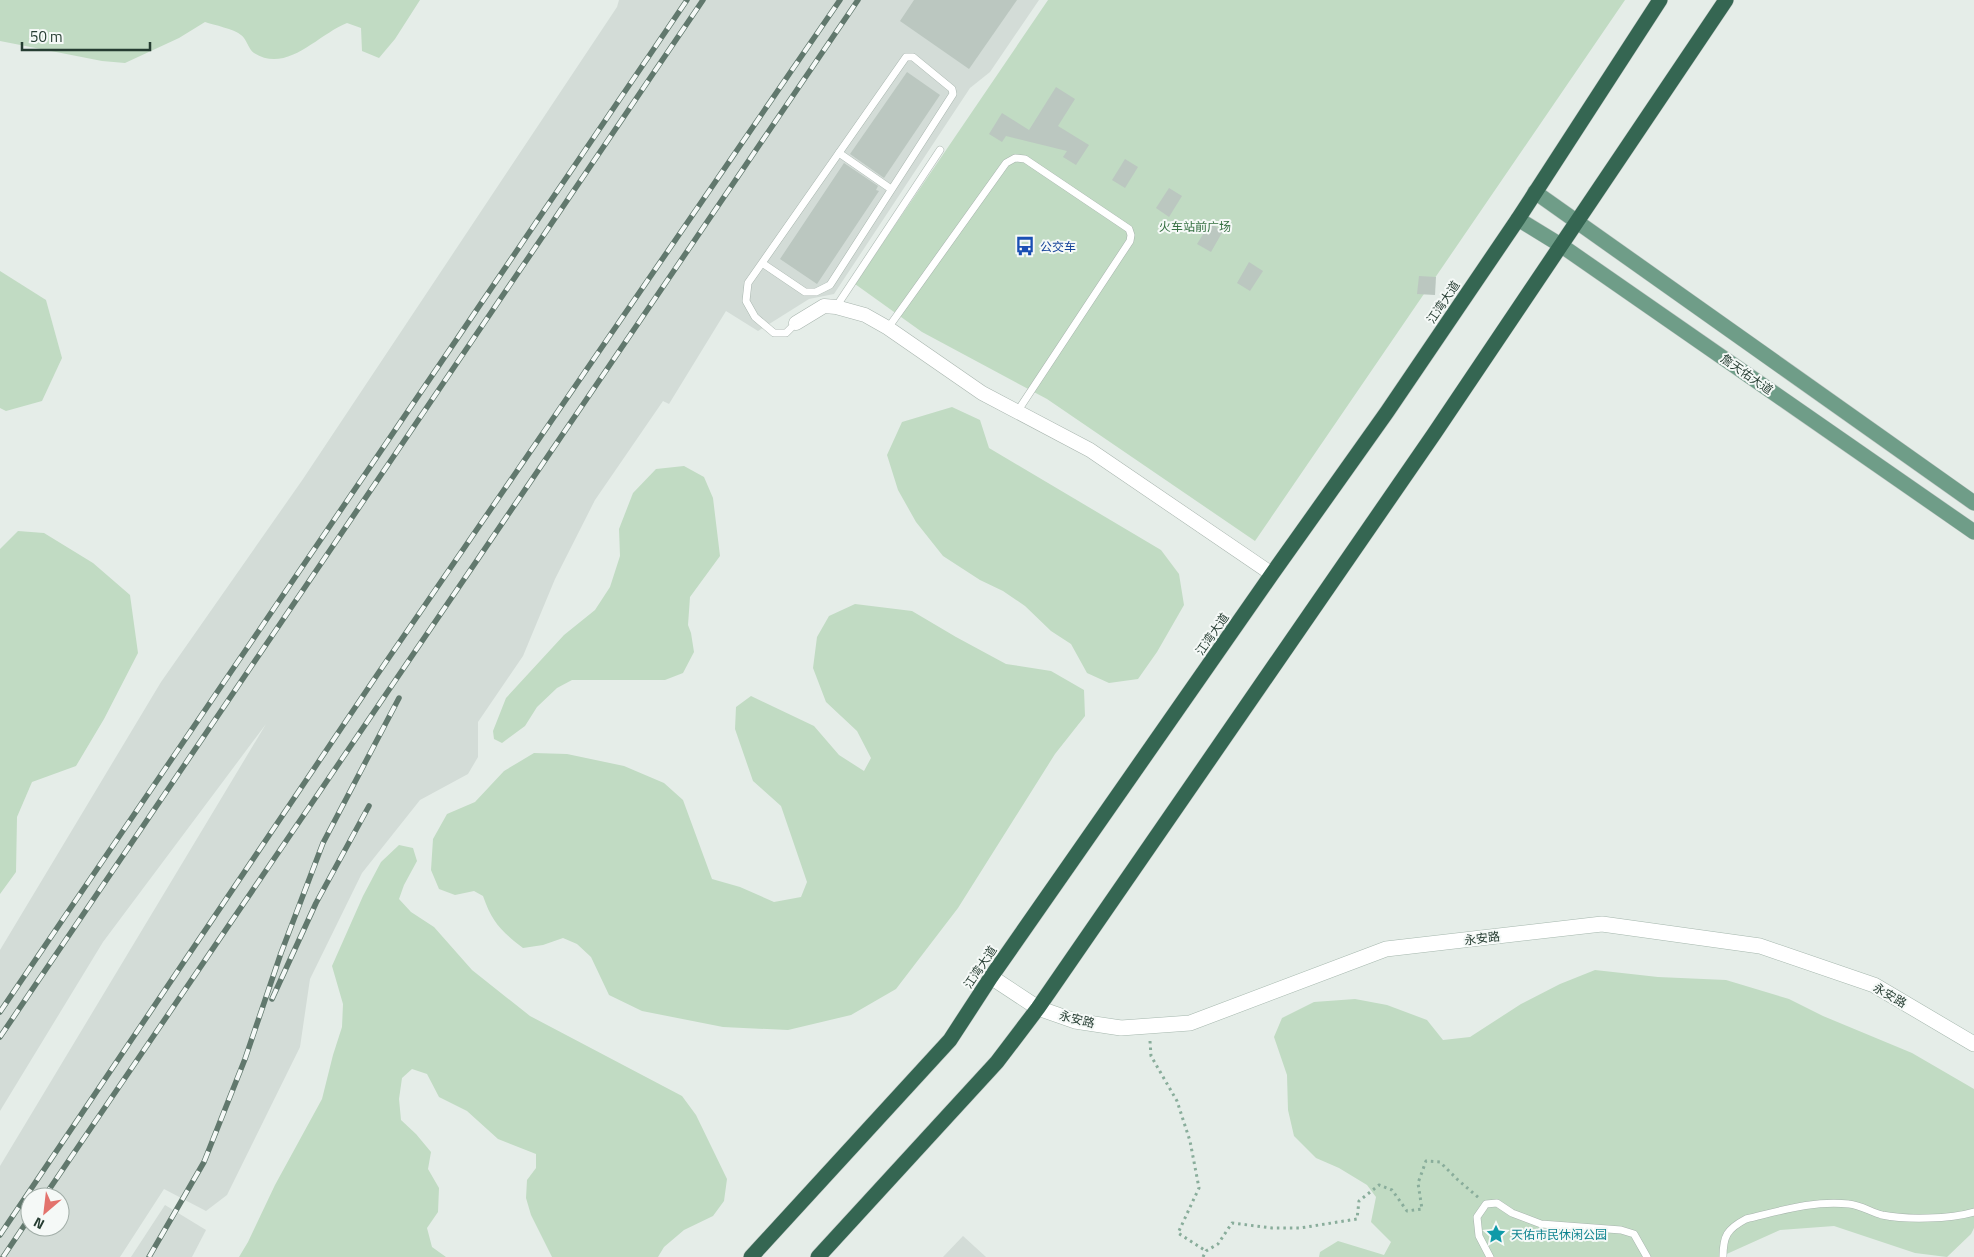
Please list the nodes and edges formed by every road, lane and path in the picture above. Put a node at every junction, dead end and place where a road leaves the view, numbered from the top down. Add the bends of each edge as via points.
1 (1660, 0) edge
2 (1726, 0) edge
3 (940, 150) dead end
4 (839, 153) junction
5 (891, 189) junction
6 (1535, 192) junction
7 (1518, 219) junction
8 (1578, 222) junction
9 (1562, 246) junction
10 (762, 263) junction
11 (836, 307) junction
12 (796, 323) joint
13 (888, 328) junction
14 (1017, 412) junction
15 (1974, 503) edge
16 (1974, 532) edge
17 (1272, 574) junction
18 (991, 977) junction
19 (1038, 1008) junction
20 (1150, 1026) junction
21 (1974, 1044) edge
22 (1486, 1204) junction
23 (1974, 1212) edge
24 (1206, 1251) junction
25 (751, 1257) edge
26 (818, 1257) edge
27 (1203, 1257) edge
28 (1490, 1257) edge
29 (1647, 1257) edge
30 (1723, 1257) edge

1 - 6 highway, 江湾大道
2 - 8 highway
3 - 11 lane
4 - 5 lane
4 - 5 lane via 906,56 913,57 952,89 953,94
4 - 10 lane
5 - 10 lane via 830,284 816,292 805,292
6 - 7 highway, 江湾大道
6 - 8 main road
7 - 9 main road, 詹天佑大道
7 - 17 highway, 江湾大道
8 - 9 highway
8 - 15 main road
9 - 16 main road, 詹天佑大道
9 - 19 highway
10 - 12 lane via 748,283 746,301 755,317 774,333 786,333
11 - 12 street via 824,306
11 - 13 street via 865,315
13 - 14 street via 982,394
13 - 14 lane via 1006,163 1015,158 1025,159 1129,229 1131,234 1130,241
14 - 17 street via 1090,450
17 - 18 highway, 江湾大道
18 - 19 street, 永安路
18 - 25 highway, 江湾大道 via 950,1040
19 - 20 street, 永安路 via 1075,1021 1121,1028
19 - 26 highway via 997,1062
20 - 21 street, 永安路 via 1190,1023 1386,949 1602,924 1760,946 1874,985
20 - 24 path via 1151,1056 1176,1101 1190,1141 1199,1188 1178,1233
22 - 24 path via 1440,1162 1426,1161 1418,1182 1422,1209 1408,1211 1392,1190 1379,1185 1359,1200 1357,1219 1300,1228 1232,1223 1218,1244
22 - 28 lane via 1477,1217 1480,1236
22 - 29 lane via 1497,1203 1512,1213 1541,1224 1621,1230 1634,1234
23 - 30 lane via 1911,1217 1882,1215 1851,1204 1817,1203 1746,1219 1726,1234
24 - 27 path

